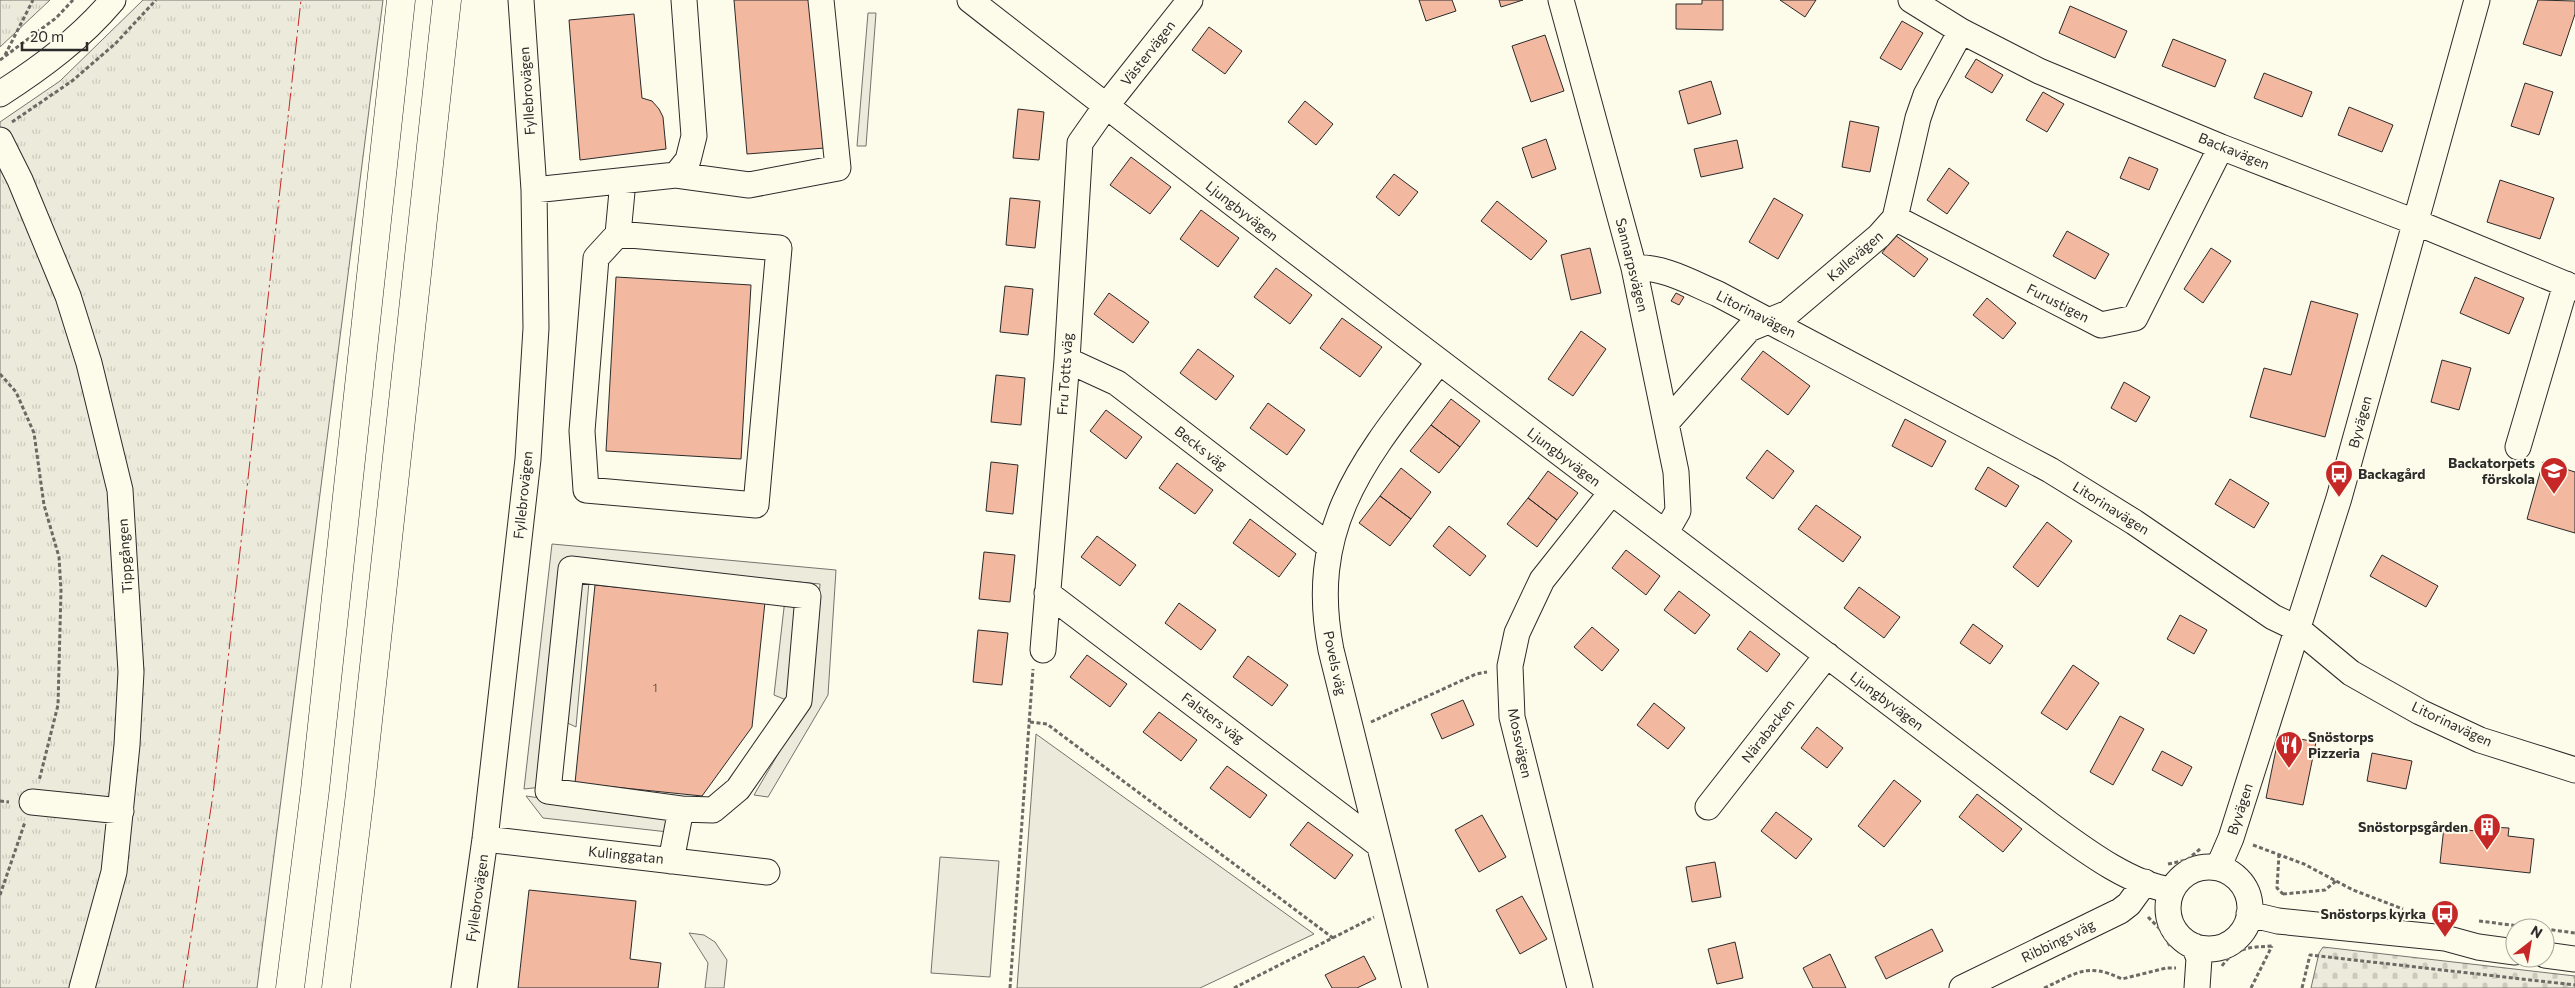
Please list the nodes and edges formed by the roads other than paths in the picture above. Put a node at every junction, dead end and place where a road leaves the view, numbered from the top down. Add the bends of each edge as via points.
1 (113, 0) edge
2 (402, 0) edge
3 (448, 0) edge
4 (520, 0) edge
5 (684, 0) edge
6 (821, 0) edge
7 (970, 0) edge
8 (1190, 0) edge
9 (1561, 0) edge
10 (1911, 0) edge
11 (2476, 0) edge
12 (1961, 31) junction
13 (0, 94) edge
14 (1106, 106) junction
15 (4, 133) edge
16 (2221, 147) junction
17 (676, 175) junction
18 (623, 181) junction
19 (534, 190) junction
20 (1894, 218) junction
21 (2415, 222) junction
22 (618, 234) junction
23 (1634, 268) junction
24 (2571, 286) edge
25 (1769, 320) junction
26 (1067, 360) junction
27 (1439, 362) junction
28 (1666, 423) junction
29 (2518, 447) dead end
30 (1611, 492) junction
31 (1666, 532) junction
32 (1329, 546) junction
33 (1048, 593) junction
34 (2298, 628) junction
35 (1043, 650) road end
36 (1827, 655) junction
37 (2575, 770) edge
38 (32, 802) road end
39 (1708, 807) dead end
40 (681, 809) junction
41 (121, 811) junction
42 (485, 840) junction
43 (1378, 844) junction
44 (671, 861) junction
45 (2218, 868) junction
46 (767, 872) dead end
47 (2145, 882) junction
48 (2172, 890) junction
49 (2249, 914) junction
50 (2505, 951) edge
51 (2555, 956) edge
52 (2575, 959) edge
53 (2183, 965) edge
54 (82, 988) edge
55 (290, 988) edge
56 (336, 988) edge
57 (464, 988) edge
58 (1415, 988) edge
59 (1580, 988) edge
60 (1962, 988) edge

1 - 13 street via 96,20 54,57
2 - 55 highway via 318,770
3 - 56 highway
4 - 19 street, Fyllebrovägen
5 - 17 street via 694,136 688,160
6 - 17 street via 838,168 748,185
7 - 14 street, Ljungbyvägen
8 - 14 street, Västervägen
9 - 23 street, Sannarpsvägen
10 - 12 street, Backavägen
11 - 21 street, Byvägen
12 - 16 street, Backavägen via 2039,71
12 - 20 street, Kallevägen via 1926,95
14 - 26 street, Fru Totts väg via 1080,143
14 - 27 street, Ljungbyvägen
15 - 41 street, Tippgången via 68,296 89,363 120,490 132,672
16 - 20 street, Furustigen via 2135,318 2101,325
16 - 21 street, Backavägen
17 - 18 street
18 - 19 street
18 - 22 street
19 - 42 street, Fyllebrovägen via 536,328 528,459
20 - 25 street, Kallevägen via 1880,236 1788,313
21 - 24 street, Backavägen
21 - 34 street, Byvägen via 2339,498
22 - 22 street via 779,248 756,505 586,490 582,432 596,258
23 - 25 street, Litorinavägen via 1649,267 1665,272
23 - 28 street, Sannarpsvägen
24 - 29 street, Backavägen
25 - 28 street, Kallevägen via 1749,330
25 - 34 street, Litorinavägen via 2050,470 2134,522 2273,617
26 - 32 street, Becks väg via 1117,384
26 - 33 street, Fru Totts väg
27 - 30 street, Ljungbyvägen
27 - 32 street, Povels väg via 1363,465 1342,506
28 - 31 street, Sannarpsvägen via 1679,502 1676,517
30 - 31 street, Ljungbyvägen
30 - 59 street, Mossvägen via 1542,580 1517,633 1510,666 1512,717
31 - 36 street, Ljungbyvägen
32 - 43 street, Povels väg via 1325,594 1328,633
33 - 35 street, Fru Totts väg
33 - 43 street, Falsters väg
34 - 37 street, Litorinavägen via 2351,673 2420,712 2480,740
34 - 45 street, Byvägen via 2231,838
36 - 39 street, Närabacken
36 - 47 street, Ljungbyvägen via 2083,849
38 - 41 street
40 - 40 street via 713,810 738,789 800,701 808,596 571,569 548,791
40 - 44 street
41 - 54 street, Tippgången via 114,872
42 - 44 street, Kulinggatan
42 - 57 street, Fyllebrovägen
43 - 58 street, Povels väg
44 - 46 street, Kulinggatan
45 - 48 street via 2194,870
45 - 49 street via 2234,876 2242,885 2249,902
47 - 48 street, Ljungbyvägen
47 - 60 street, Ribbings väg via 2129,904 2120,910
48 - 53 street via 2168,908 2170,920 2179,935
49 - 50 street via 2278,921 2445,938
49 - 53 street via 2242,931 2229,943 2212,948
51 - 52 street

